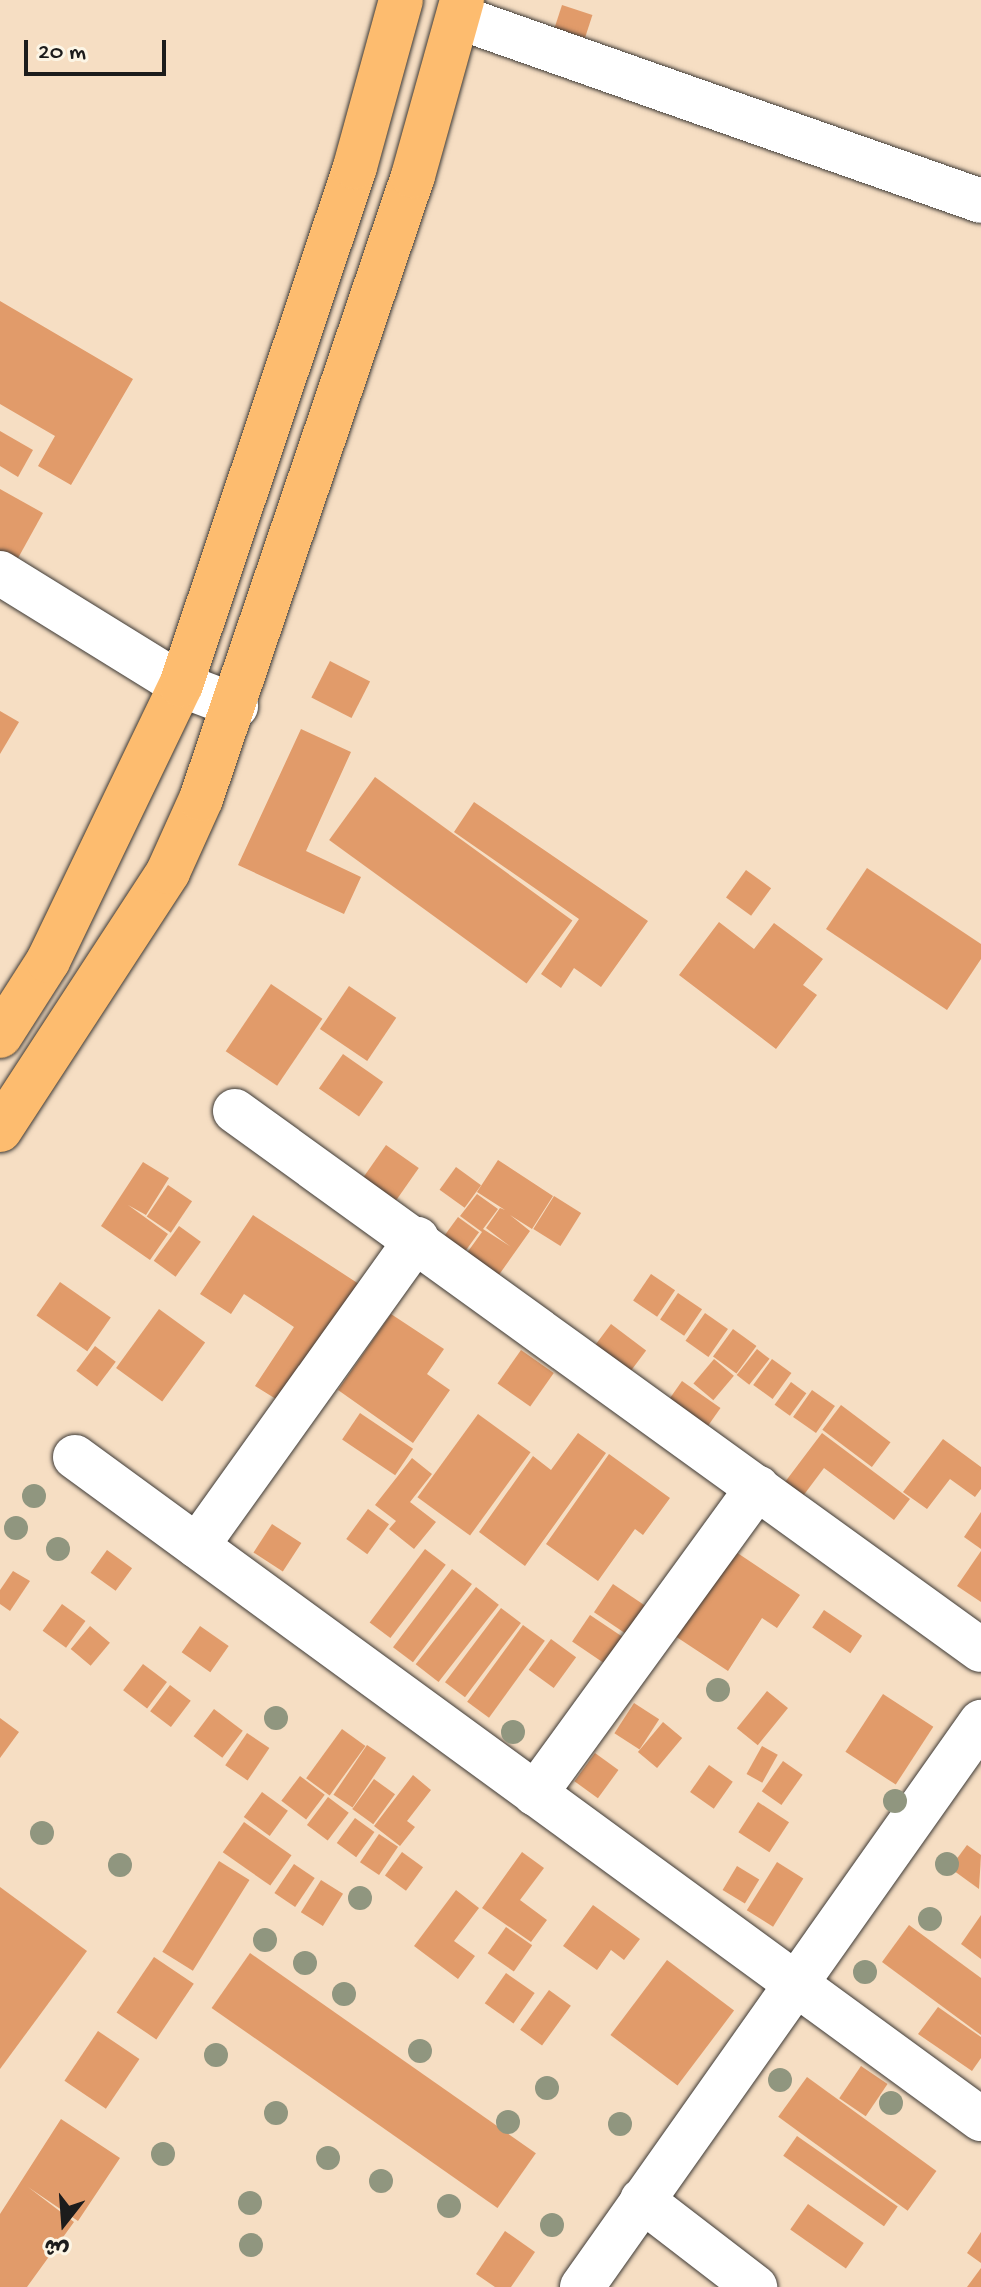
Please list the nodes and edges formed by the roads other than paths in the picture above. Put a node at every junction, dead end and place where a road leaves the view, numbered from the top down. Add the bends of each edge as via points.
1 (401, 0) edge
2 (460, 8) edge
3 (981, 201) edge
4 (0, 573) edge
5 (181, 685) junction
6 (236, 706) junction
7 (0, 1036) edge
8 (235, 1111) dead end
9 (0, 1130) edge
10 (417, 1239) junction
11 (75, 1457) dead end
12 (758, 1487) junction
13 (197, 1546) junction
14 (981, 1650) edge
15 (981, 1722) edge
16 (535, 1794) junction
17 (793, 1982) junction
18 (981, 2119) edge
19 (642, 2200) junction
20 (582, 2287) edge
21 (755, 2287) edge

1 - 5 main road via 355,167
2 - 3 street
2 - 6 main road via 413,176
4 - 5 street
5 - 6 street
5 - 7 main road via 48,961
6 - 9 main road via 168,872
8 - 10 street
10 - 12 street
10 - 13 street
11 - 13 street
12 - 14 street
12 - 16 street
13 - 16 street
15 - 17 street
16 - 17 street
17 - 18 street
17 - 19 street
19 - 20 street
19 - 21 street

